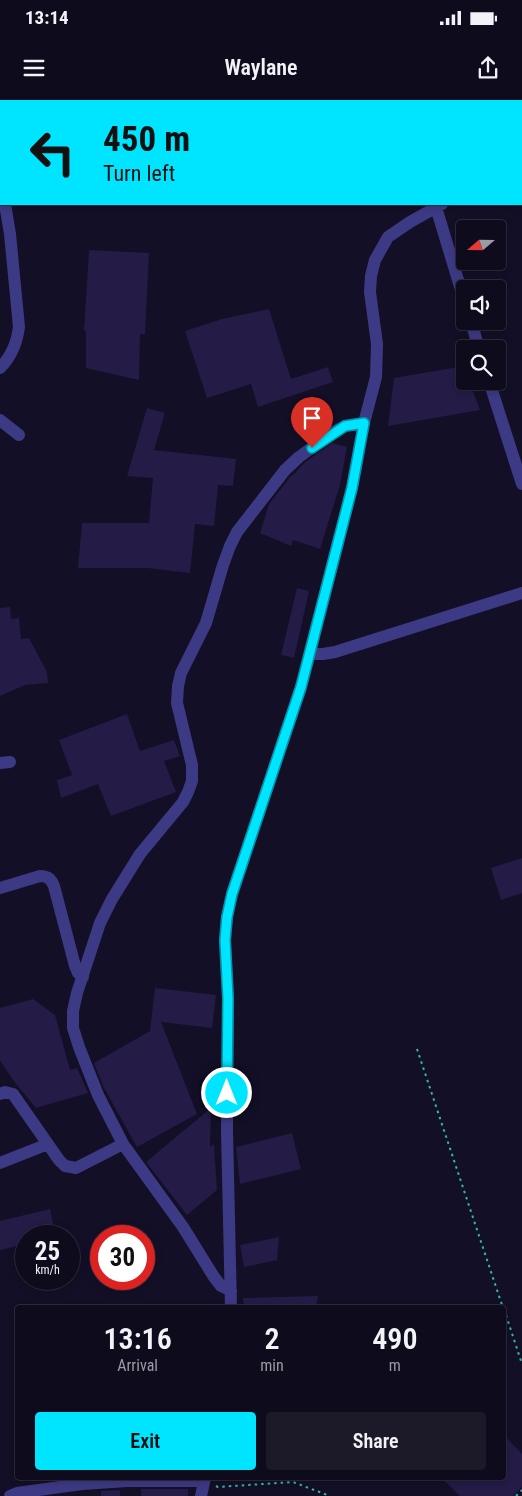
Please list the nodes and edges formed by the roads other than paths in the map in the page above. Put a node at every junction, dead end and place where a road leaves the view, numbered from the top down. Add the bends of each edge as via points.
1 (5, 205) edge
2 (438, 205) edge
3 (459, 280) edge
4 (0, 368) edge
5 (493, 390) edge
6 (0, 420) edge
7 (364, 423) junction
8 (19, 435) dead end
9 (522, 484) edge
10 (522, 594) edge
11 (310, 654) junction
12 (0, 888) edge
13 (83, 976) junction
14 (0, 1094) edge
15 (48, 1144) junction
16 (123, 1144) junction
17 (0, 1163) edge
18 (231, 1291) junction
19 (232, 1305) edge
20 (204, 1480) edge
21 (10, 1496) edge
22 (201, 1496) edge

1 - 4 street via 19,327 12,354
2 - 3 street
2 - 7 street via 388,238 375,260 370,292 376,377
5 - 9 street
6 - 8 street
7 - 11 street via 352,488
7 - 13 street via 335,431 299,457 285,470 237,532 223,565 206,623 181,673 178,686 177,703 192,766 192,781 184,802 140,854 116,891 100,923
10 - 11 street via 336,652
11 - 18 street via 227,917
12 - 13 street via 40,876 50,878 75,966
13 - 16 street via 73,1011 73,1028 98,1094
14 - 15 street via 13,1094
15 - 16 street via 61,1163 76,1168
15 - 17 street
16 - 18 street via 183,1227 214,1277
18 - 19 street
20 - 21 street via 82,1484
20 - 22 street

